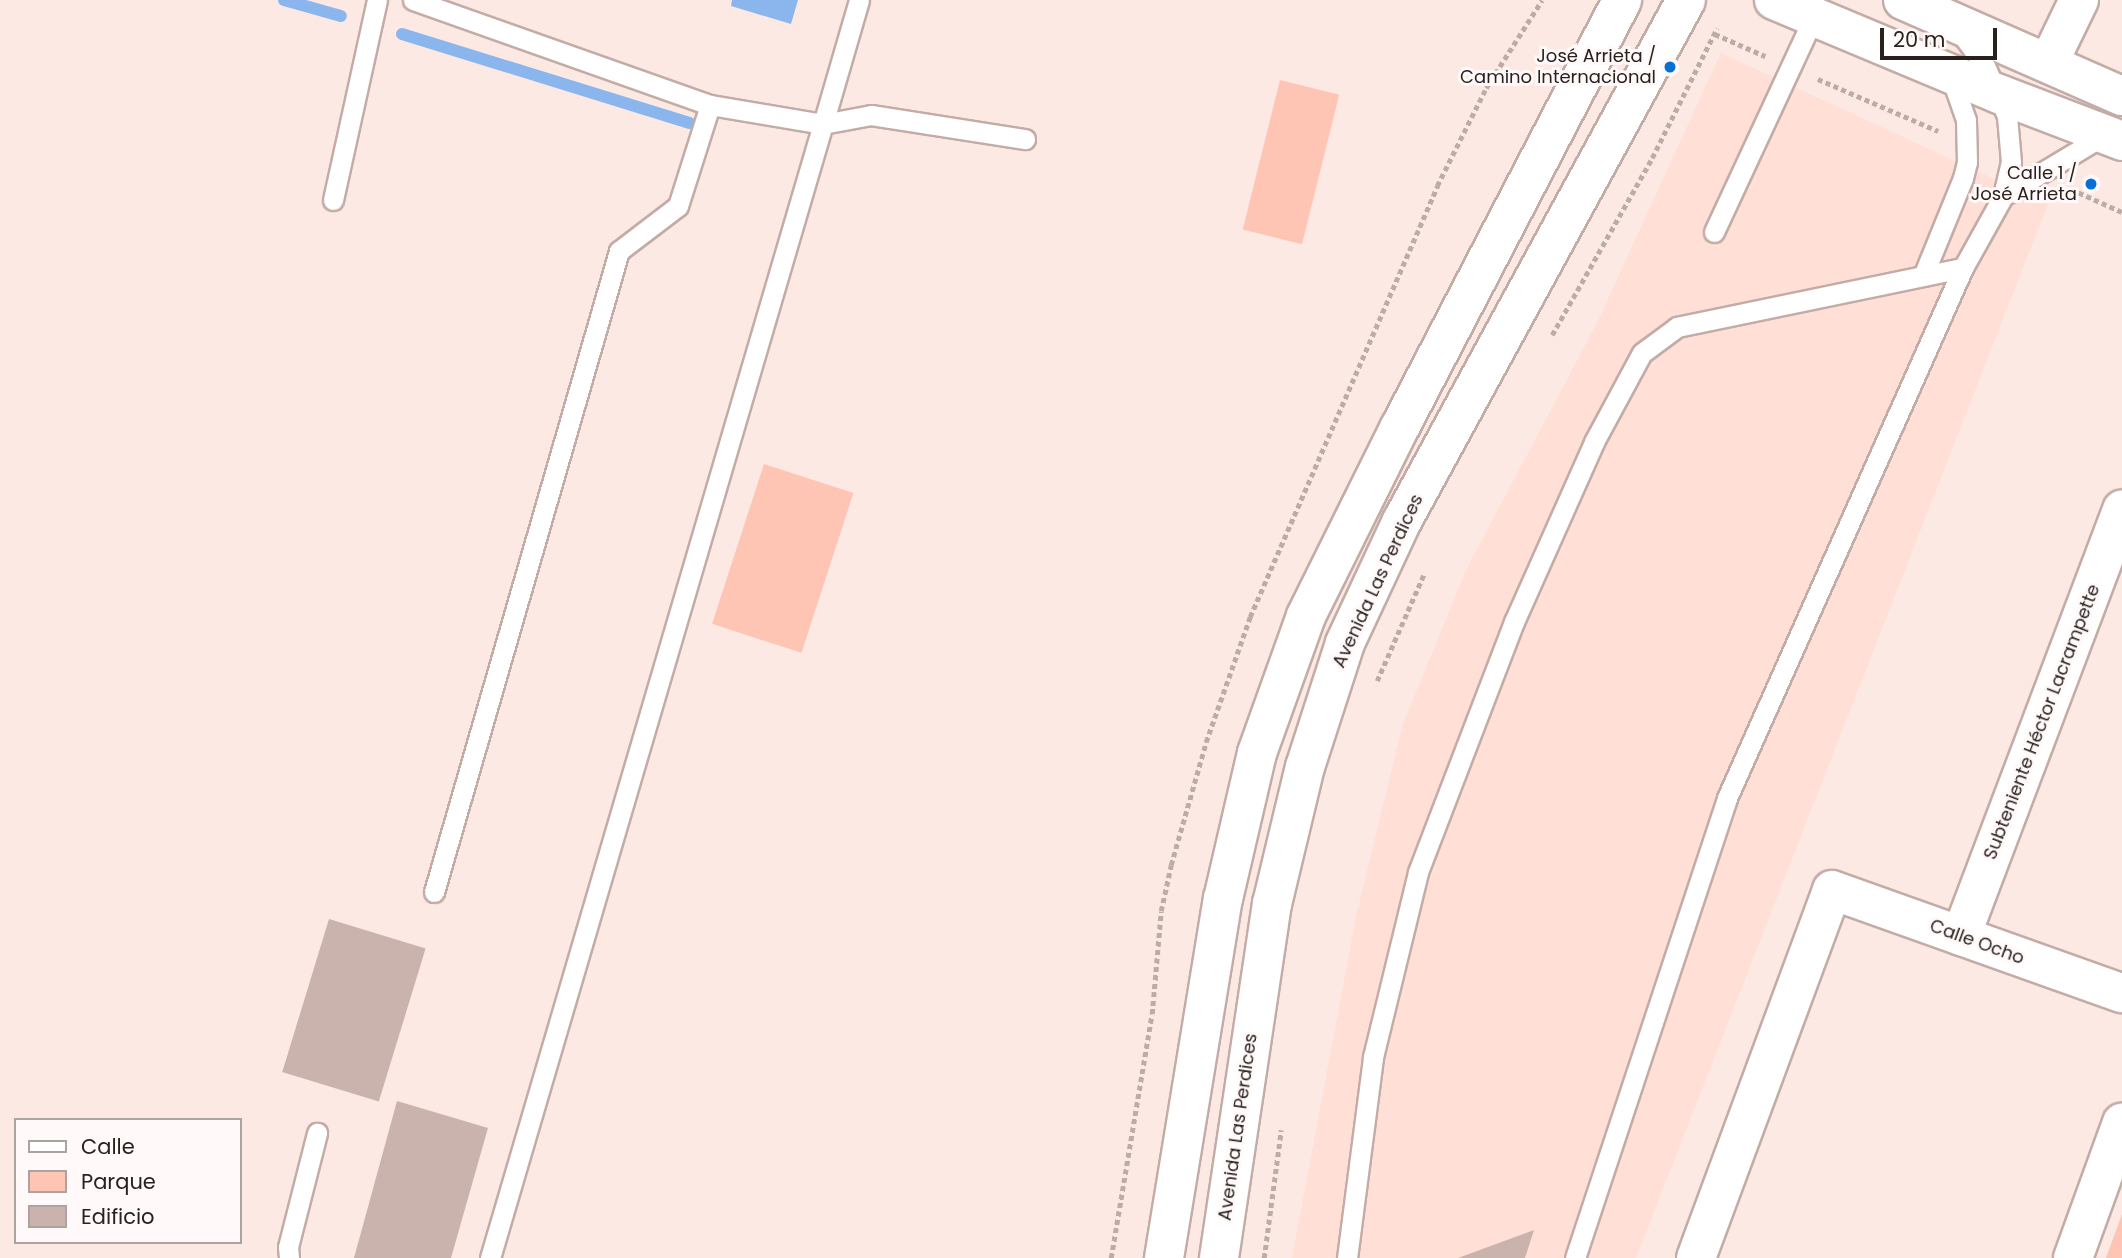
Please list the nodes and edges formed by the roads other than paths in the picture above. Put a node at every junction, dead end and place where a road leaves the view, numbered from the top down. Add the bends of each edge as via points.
1 (377, 0) edge
2 (413, 0) edge
3 (859, 0) edge
4 (1622, 0) edge
5 (1774, 0) edge
6 (1903, 0) edge
7 (2079, 0) edge
8 (1681, 8) edge
9 (1814, 17) junction
10 (1946, 17) junction
11 (2049, 62) junction
12 (1949, 74) junction
13 (1999, 94) junction
14 (2122, 96) edge
15 (710, 105) junction
16 (823, 124) junction
17 (2113, 138) edge
18 (1024, 139) dead end
19 (2003, 196) junction
20 (333, 200) dead end
21 (1714, 232) dead end
22 (1963, 268) junction
23 (1923, 276) junction
24 (2122, 509) edge
25 (434, 892) dead end
26 (1961, 936) junction
27 (2122, 993) edge
28 (2122, 1122) edge
29 (317, 1133) dead end
30 (289, 1258) edge
31 (490, 1258) edge
32 (1164, 1258) edge
33 (1219, 1258) edge
34 (1347, 1258) edge
35 (1575, 1258) edge
36 (1696, 1258) edge
37 (2073, 1258) edge

1 - 20 lane
2 - 15 lane
3 - 16 lane
4 - 32 main road via 1306,615 1257,753 1223,899
5 - 9 main road
6 - 10 main road
7 - 11 main road
8 - 33 main road, Avenida Las Perdices via 1402,521 1345,643 1305,766 1272,904
9 - 12 main road
9 - 21 lane
10 - 11 main road
10 - 13 lane via 1985,66
11 - 14 main road
12 - 13 main road
12 - 23 lane via 1966,120 1968,144 1963,178
13 - 17 main road
13 - 19 lane via 2011,139
15 - 16 lane
15 - 25 lane via 678,206 619,251
16 - 18 lane via 871,115
16 - 31 lane
17 - 19 lane
19 - 22 lane
22 - 23 lane
22 - 35 lane via 1727,798
23 - 34 lane via 1677,327 1642,353 1594,442 1514,622 1418,872 1373,1057
24 - 26 main road, Subteniente Héctor Lacrampette
26 - 27 main road, Calle Ocho
26 - 36 main road, Calle Ocho via 1832,890
28 - 37 main road
29 - 30 lane

